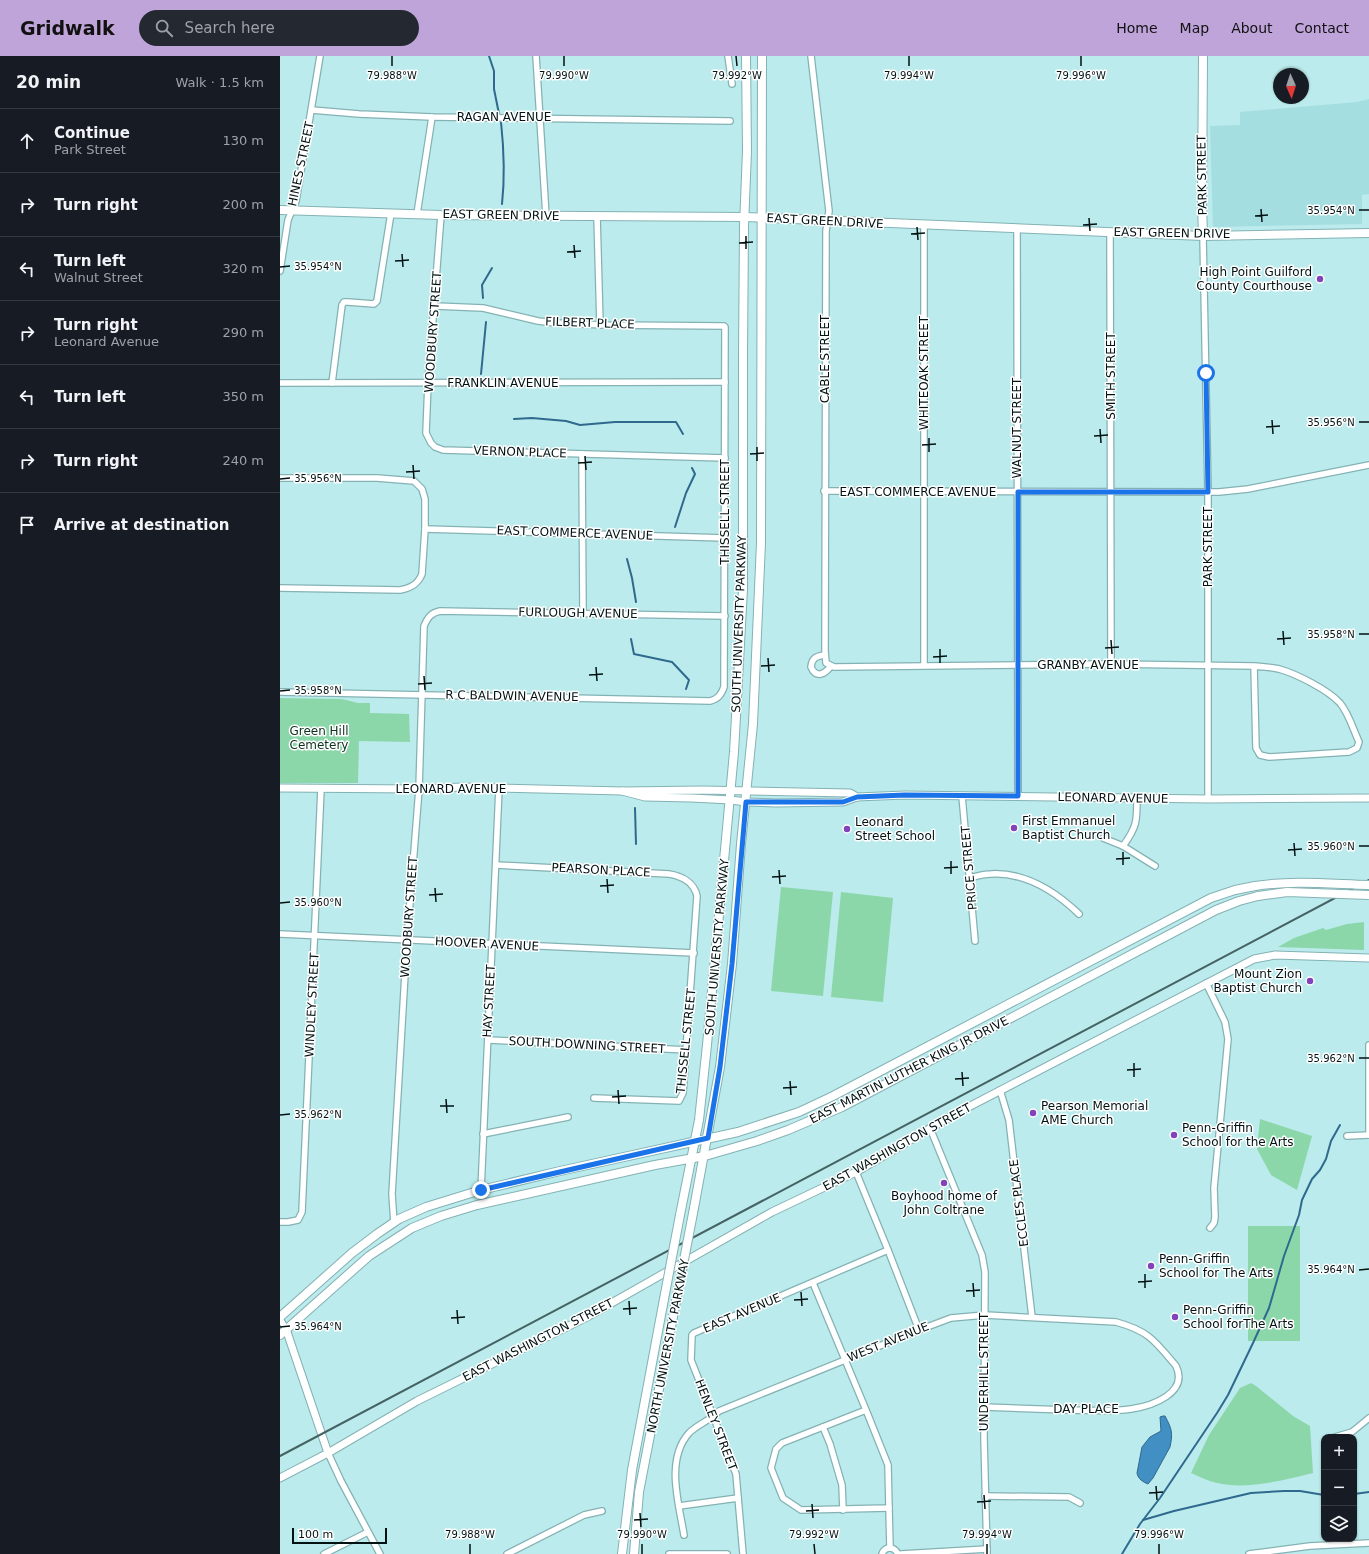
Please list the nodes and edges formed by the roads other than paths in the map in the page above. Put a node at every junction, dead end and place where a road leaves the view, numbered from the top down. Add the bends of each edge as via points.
1 (320, 56) edge
2 (536, 56) edge
3 (728, 56) edge
4 (746, 56) edge
5 (762, 56) edge
6 (811, 56) edge
7 (1203, 56) edge
8 (732, 84) dead end
9 (312, 110) junction
10 (432, 117) junction
11 (539, 117) junction
12 (730, 121) dead end
13 (280, 210) edge
14 (291, 210) junction
15 (392, 213) junction
16 (417, 214) junction
17 (441, 215) junction
18 (546, 216) junction
19 (597, 216) junction
20 (745, 217) junction
21 (762, 218) junction
22 (827, 221) junction
23 (924, 225) junction
24 (1017, 228) junction
25 (1110, 232) junction
26 (1369, 233) edge
27 (1203, 236) junction
28 (280, 271) edge
29 (435, 306) junction
30 (600, 325) junction
31 (724, 326) joint
32 (726, 382) junction
33 (280, 383) edge
34 (332, 383) junction
35 (428, 383) junction
36 (435, 447) joint
37 (582, 454) junction
38 (725, 458) junction
39 (1369, 465) edge
40 (280, 478) edge
41 (824, 491) junction
42 (924, 492) junction
43 (1018, 492) junction
44 (1111, 492) junction
45 (1208, 492) junction
46 (425, 529) junction
47 (583, 534) junction
48 (725, 538) junction
49 (280, 588) edge
50 (431, 614) joint
51 (582, 614) junction
52 (725, 616) junction
53 (825, 655) junction
54 (829, 664) junction
55 (1111, 664) junction
56 (924, 665) junction
57 (1017, 665) junction
58 (1209, 665) junction
59 (1254, 666) junction
60 (280, 692) edge
61 (423, 694) junction
62 (719, 697) joint
63 (280, 788) edge
64 (499, 788) junction
65 (321, 789) junction
66 (419, 789) junction
67 (732, 790) junction
68 (622, 791) junction
69 (747, 791) junction
70 (962, 796) junction
71 (1018, 796) junction
72 (857, 797) junction
73 (1137, 798) junction
74 (1208, 798) junction
75 (1369, 798) edge
76 (731, 800) junction
77 (746, 802) junction
78 (1103, 838) dead end
79 (1124, 846) junction
80 (496, 865) junction
81 (1155, 866) dead end
82 (970, 878) junction
83 (1369, 885) edge
84 (1369, 895) edge
85 (697, 896) joint
86 (1079, 914) dead end
87 (280, 934) edge
88 (315, 936) junction
89 (407, 940) junction
90 (975, 941) dead end
91 (492, 944) junction
92 (694, 953) junction
93 (1369, 958) edge
94 (1206, 983) junction
95 (488, 1040) junction
96 (1369, 1045) edge
97 (686, 1050) junction
98 (1000, 1090) junction
99 (594, 1098) dead end
100 (568, 1117) dead end
101 (930, 1128) junction
102 (483, 1134) junction
103 (1369, 1135) edge
104 (1347, 1136) dead end
105 (708, 1138) junction
106 (695, 1141) junction
107 (705, 1156) junction
108 (691, 1158) junction
109 (856, 1172) junction
110 (481, 1190) junction
111 (280, 1222) edge
112 (394, 1223) junction
113 (1210, 1228) dead end
114 (888, 1250) junction
115 (813, 1283) junction
116 (984, 1314) junction
117 (1032, 1317) junction
118 (280, 1318) edge
119 (919, 1330) junction
120 (283, 1332) edge
121 (691, 1344) joint
122 (845, 1360) junction
123 (1179, 1382) joint
124 (984, 1406) junction
125 (866, 1410) junction
126 (714, 1417) junction
127 (1369, 1418) edge
128 (823, 1427) junction
129 (1345, 1434) edge
130 (328, 1453) junction
131 (280, 1478) edge
132 (986, 1496) junction
133 (738, 1498) junction
134 (1080, 1503) dead end
135 (679, 1506) junction
136 (889, 1508) junction
137 (843, 1510) junction
138 (602, 1511) dead end
139 (368, 1532) junction
140 (684, 1535) dead end
141 (1369, 1542) edge
142 (890, 1548) junction
143 (987, 1551) edge
144 (517, 1552) edge
145 (324, 1554) edge
146 (380, 1554) edge
147 (508, 1554) edge
148 (622, 1554) edge
149 (634, 1554) edge
150 (669, 1554) edge
151 (727, 1554) edge
152 (743, 1554) edge
153 (882, 1554) edge
154 (898, 1554) edge
155 (901, 1554) edge
156 (1249, 1554) edge

1 - 9 street, HINES STREET
2 - 11 street
3 - 8 street
4 - 20 main road, SOUTH UNIVERSITY PARKWAY
5 - 21 main road, SOUTH UNIVERSITY PARKWAY
6 - 22 street, CABLE STREET via 829,211
7 - 27 main road, PARK STREET
9 - 10 street, RAGAN AVENUE
9 - 14 street, HINES STREET via 296,200
10 - 11 street, RAGAN AVENUE
10 - 16 street
11 - 12 street, RAGAN AVENUE
11 - 18 street
13 - 14 main road, EAST GREEN DRIVE
14 - 15 main road, EAST GREEN DRIVE
14 - 28 street, HINES STREET
15 - 16 main road, EAST GREEN DRIVE
15 - 34 street via 377,301 374,304 344,302 342,305
16 - 17 main road, EAST GREEN DRIVE
17 - 18 main road, EAST GREEN DRIVE
17 - 29 street, WOODBURY STREET
18 - 19 main road, EAST GREEN DRIVE
19 - 20 main road, EAST GREEN DRIVE
19 - 30 street
20 - 21 main road, EAST GREEN DRIVE
20 - 67 main road, SOUTH UNIVERSITY PARKWAY via 743,589
21 - 22 main road, EAST GREEN DRIVE
21 - 69 main road, SOUTH UNIVERSITY PARKWAY via 761,543 753,724
22 - 23 main road, EAST GREEN DRIVE
22 - 41 street, CABLE STREET
23 - 24 main road, EAST GREEN DRIVE
23 - 42 street, WHITEOAK STREET
24 - 25 main road, EAST GREEN DRIVE
24 - 43 street, WALNUT STREET
25 - 27 main road, EAST GREEN DRIVE
25 - 44 street, SMITH STREET
26 - 27 main road, EAST GREEN DRIVE
27 - 45 street, PARK STREET
29 - 30 street, FILBERT PLACE via 484,308 555,323
29 - 35 street, WOODBURY STREET
30 - 31 street, FILBERT PLACE
31 - 32 street, THISSELL STREET
32 - 35 street, FRANKLIN AVENUE
32 - 38 street, THISSELL STREET
33 - 34 street, FRANKLIN AVENUE
34 - 35 street, FRANKLIN AVENUE
35 - 36 street, WOODBURY STREET via 426,433 430,443
36 - 37 street, VERNON PLACE via 443,450
37 - 38 street, VERNON PLACE
37 - 47 street
38 - 48 street, THISSELL STREET
39 - 45 street, EAST COMMERCE AVENUE via 1248,489
40 - 46 street via 410,480 419,485 424,493
41 - 42 street, EAST COMMERCE AVENUE
41 - 53 street, CABLE STREET
42 - 43 street, EAST COMMERCE AVENUE
42 - 56 street, WHITEOAK STREET
43 - 44 street, EAST COMMERCE AVENUE
43 - 57 street, WALNUT STREET
44 - 45 street, EAST COMMERCE AVENUE
44 - 55 street, SMITH STREET
45 - 58 street, PARK STREET
46 - 47 street, EAST COMMERCE AVENUE
46 - 49 street via 423,570 420,580 412,587 400,590
47 - 48 street, EAST COMMERCE AVENUE
47 - 51 street
48 - 52 street, THISSELL STREET
50 - 51 street, FURLOUGH AVENUE via 440,611
50 - 61 street, WOODBURY STREET via 424,626
51 - 52 street, FURLOUGH AVENUE
52 - 62 street, THISSELL STREET via 724,687
53 - 54 street, CABLE STREET
53 - 54 street via 813,659 813,672 822,675 827,672
54 - 56 street, GRANBY AVENUE
55 - 57 street, GRANBY AVENUE
55 - 58 street, GRANBY AVENUE
56 - 57 street, GRANBY AVENUE
57 - 71 street, WALNUT STREET
58 - 59 street, GRANBY AVENUE
58 - 74 street, PARK STREET
59 - 59 street, GRANBY AVENUE via 1279,669 1304,679 1327,693 1340,704 1349,717 1359,742 1357,748 1349,752 1260,755 1256,748
60 - 61 street, R C BALDWIN AVENUE
61 - 62 street, R C BALDWIN AVENUE via 710,701
61 - 66 street, WOODBURY STREET
63 - 65 street, LEONARD AVENUE
64 - 66 street, LEONARD AVENUE
64 - 68 street, LEONARD AVENUE
64 - 80 street, HAY STREET
65 - 66 street, LEONARD AVENUE
65 - 88 street, WINDLEY STREET
66 - 89 street, WOODBURY STREET
67 - 68 street, LEONARD AVENUE
67 - 69 street, LEONARD AVENUE
67 - 76 main road, SOUTH UNIVERSITY PARKWAY
68 - 76 street, LEONARD AVENUE via 645,797
69 - 72 street, LEONARD AVENUE via 850,793
69 - 77 main road, SOUTH UNIVERSITY PARKWAY
70 - 71 street, LEONARD AVENUE
70 - 72 street, LEONARD AVENUE
70 - 82 street, PRICE STREET
71 - 73 street, LEONARD AVENUE
72 - 77 street, LEONARD AVENUE via 843,802
73 - 74 street, LEONARD AVENUE
73 - 79 street via 1134,831
74 - 75 street, LEONARD AVENUE
76 - 77 street, LEONARD AVENUE
76 - 106 main road, SOUTH UNIVERSITY PARKWAY
77 - 105 main road, SOUTH UNIVERSITY PARKWAY via 731,971 720,1067
78 - 79 street
79 - 81 street
80 - 85 street, PEARSON PLACE via 668,874 682,877 695,889
80 - 91 street, HAY STREET
82 - 86 street via 991,874 1023,877 1047,889
82 - 90 street, PRICE STREET
83 - 105 main road, EAST MARTIN LUTHER KING JR DRIVE, bridge via 1279,882 1235,890 1211,898 833,1096 799,1112 738,1132
84 - 107 main road, EAST MARTIN LUTHER KING JR DRIVE, bridge via 1287,892 1258,896 1216,910 842,1107 758,1141
85 - 92 street, THISSELL STREET
87 - 88 street, HOOVER AVENUE
88 - 89 street, HOOVER AVENUE
88 - 111 street, WINDLEY STREET via 302,1212 298,1220
89 - 91 street, HOOVER AVENUE
89 - 112 street, WOODBURY STREET via 392,1194
91 - 92 street, HOOVER AVENUE
91 - 95 street, HAY STREET
92 - 97 street, THISSELL STREET
93 - 94 street, EAST WASHINGTON STREET via 1268,955 1254,959
94 - 98 street, EAST WASHINGTON STREET
94 - 113 street via 1225,1022 1228,1040 1214,1188 1215,1217
95 - 97 street, SOUTH DOWNING STREET
95 - 102 street, HAY STREET
96 - 103 street
97 - 99 street, THISSELL STREET via 683,1093 679,1101
98 - 101 street, EAST WASHINGTON STREET
98 - 117 street, ECCLES PLACE via 1009,1120
100 - 102 street
101 - 109 street, EAST WASHINGTON STREET
101 - 116 street, UNDERHILL STREET via 982,1255 985,1272
102 - 110 street, HAY STREET
103 - 104 street
105 - 106 main road, EAST MARTIN LUTHER KING JR DRIVE
105 - 107 main road, NORTH UNIVERSITY PARKWAY
106 - 108 main road, NORTH UNIVERSITY PARKWAY
106 - 110 main road, EAST MARTIN LUTHER KING JR DRIVE
107 - 108 main road, EAST MARTIN LUTHER KING JR DRIVE
107 - 149 main road, NORTH UNIVERSITY PARKWAY, bridge via 640,1492
108 - 120 main road, EAST MARTIN LUTHER KING JR DRIVE via 477,1205 412,1228 368,1256
108 - 148 main road, NORTH UNIVERSITY PARKWAY, bridge via 632,1470
109 - 114 street
109 - 130 street, EAST WASHINGTON STREET via 772,1212 587,1317 417,1401
110 - 112 main road, EAST MARTIN LUTHER KING JR DRIVE via 426,1207
112 - 118 main road, EAST MARTIN LUTHER KING JR DRIVE via 352,1253
114 - 115 street, EAST AVENUE
114 - 119 street
115 - 121 street, EAST AVENUE via 694,1333
115 - 122 street
116 - 117 street, WEST AVENUE
116 - 119 street, WEST AVENUE via 951,1318
116 - 124 street, UNDERHILL STREET
117 - 123 street, WEST AVENUE via 1116,1322 1132,1326 1152,1338 1176,1366
118 - 120 street
119 - 122 street, WEST AVENUE
120 - 130 street
121 - 126 street, HENLEY STREET via 691,1360
122 - 125 street
122 - 126 street, WEST AVENUE via 736,1404
123 - 124 street, DAY PLACE via 1171,1393 1156,1402 1132,1409 1080,1410
124 - 132 street, UNDERHILL STREET
125 - 128 street
125 - 136 street via 888,1464
126 - 133 street, HENLEY STREET via 736,1474
126 - 135 street, WEST AVENUE via 690,1433 681,1446 676,1465
127 - 129 street via 1352,1432
128 - 137 street via 842,1485
128 - 137 street via 782,1443 776,1449 771,1468 783,1498 801,1510
130 - 131 street, EAST WASHINGTON STREET
130 - 139 street
132 - 134 street via 1069,1497
132 - 143 street, UNDERHILL STREET
133 - 135 street
133 - 152 street, HENLEY STREET
135 - 140 street, WEST AVENUE
136 - 137 street
136 - 142 street
138 - 144 street via 584,1515
139 - 145 street
139 - 146 street
141 - 156 street
142 - 153 street
142 - 154 street
143 - 155 street
144 - 147 street
150 - 151 street

